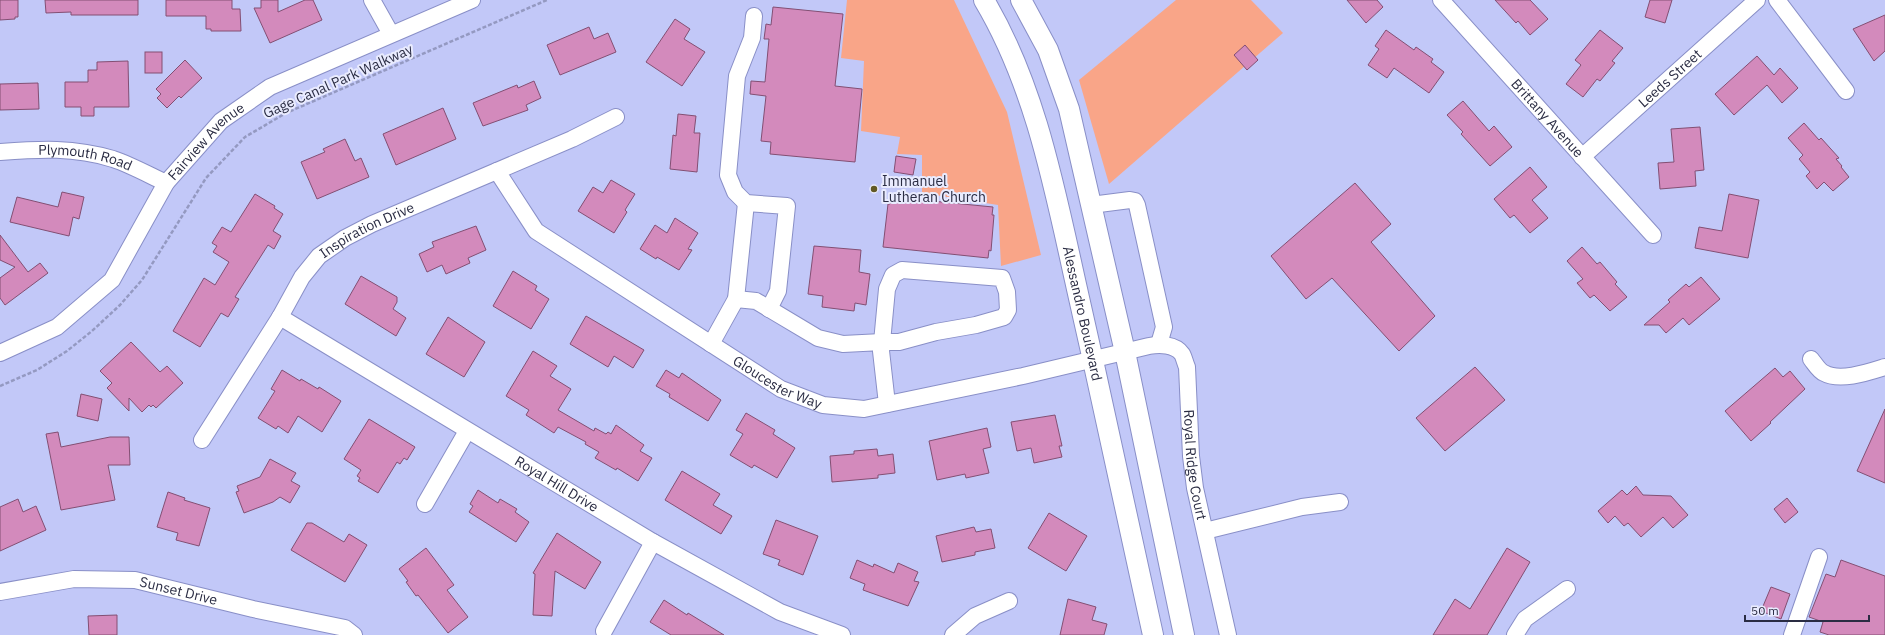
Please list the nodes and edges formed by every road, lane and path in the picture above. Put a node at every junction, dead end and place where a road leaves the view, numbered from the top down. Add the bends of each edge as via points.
1 (372, 0) edge
2 (472, 0) edge
3 (547, 0) edge
4 (984, 0) edge
5 (1021, 0) edge
6 (1441, 0) edge
7 (1757, 0) edge
8 (1776, 0) edge
9 (754, 16) dead end
10 (391, 34) junction
11 (1846, 91) dead end
12 (616, 117) dead end
13 (0, 152) edge
14 (1582, 157) junction
15 (496, 170) junction
16 (166, 183) junction
17 (746, 204) junction
18 (1091, 205) junction
19 (1653, 235) dead end
20 (736, 299) junction
21 (769, 309) junction
22 (280, 317) junction
23 (882, 342) junction
24 (711, 344) junction
25 (1159, 344) junction
26 (1124, 352) junction
27 (0, 354) edge
28 (1093, 360) junction
29 (1811, 360) dead end
30 (1885, 367) edge
31 (0, 386) edge
32 (887, 404) junction
33 (467, 431) junction
34 (202, 440) dead end
35 (1340, 502) dead end
36 (425, 504) dead end
37 (1205, 531) junction
38 (653, 542) junction
39 (1819, 558) dead end
40 (1567, 589) dead end
41 (0, 592) edge
42 (1009, 601) dead end
43 (604, 631) dead end
44 (354, 635) edge
45 (842, 635) edge
46 (953, 635) edge
47 (1153, 635) edge
48 (1184, 635) edge
49 (1228, 635) edge
50 (1515, 635) edge
51 (1792, 635) edge

1 - 10 street
2 - 10 street, Fairview Avenue
3 - 31 path, Gage Canal Park Walkway via 286,113 245,137 206,178 142,280 120,305 92,332 67,351 36,370
4 - 28 main road, Alessandro Boulevard via 1021,77 1043,143
5 - 18 main road via 1048,50 1058,76 1069,109
6 - 14 street, Brittany Avenue
7 - 14 street, Leeds Street
8 - 11 street
9 - 17 street via 752,38 737,76 728,175 735,192
10 - 16 street, Fairview Avenue via 270,87 221,121
12 - 15 street, Inspiration Drive via 572,139
13 - 16 street, Plymouth Road via 50,148 79,151 113,159
14 - 19 street, Brittany Avenue
15 - 22 street, Inspiration Drive via 345,238 319,256 306,272
15 - 24 street, Gloucester Way via 536,231
16 - 27 street, Fairview Avenue via 112,280 57,327
17 - 20 street
17 - 21 street via 787,206 778,291
18 - 25 street via 1130,200 1135,201 1137,205 1164,327
18 - 26 main road
20 - 21 street via 756,301
20 - 24 street
21 - 23 street via 818,338 843,344
22 - 33 street, Royal Hill Drive
22 - 34 street, Inspiration Drive
23 - 23 street via 899,342 1004,317 1008,310 1007,292 1002,278 902,270 893,275 887,289
23 - 32 street
24 - 32 street, Gloucester Way via 781,389 823,404 864,409
25 - 26 street
25 - 37 street, Royal Ridge Court via 1173,347 1182,354 1186,367 1194,488
26 - 28 street, Gloucester Way
26 - 48 main road
28 - 32 street, Gloucester Way
28 - 47 main road, Alessandro Boulevard
29 - 30 street via 1823,373 1835,376 1857,375
33 - 36 street
33 - 38 street, Royal Hill Drive
35 - 37 street via 1302,508
37 - 49 street, Royal Ridge Court
38 - 43 street
38 - 45 street, Royal Hill Drive via 780,612
39 - 51 street
40 - 50 street via 1526,619
41 - 44 street, Sunset Drive via 74,579 135,580 345,628
42 - 46 street via 975,616

